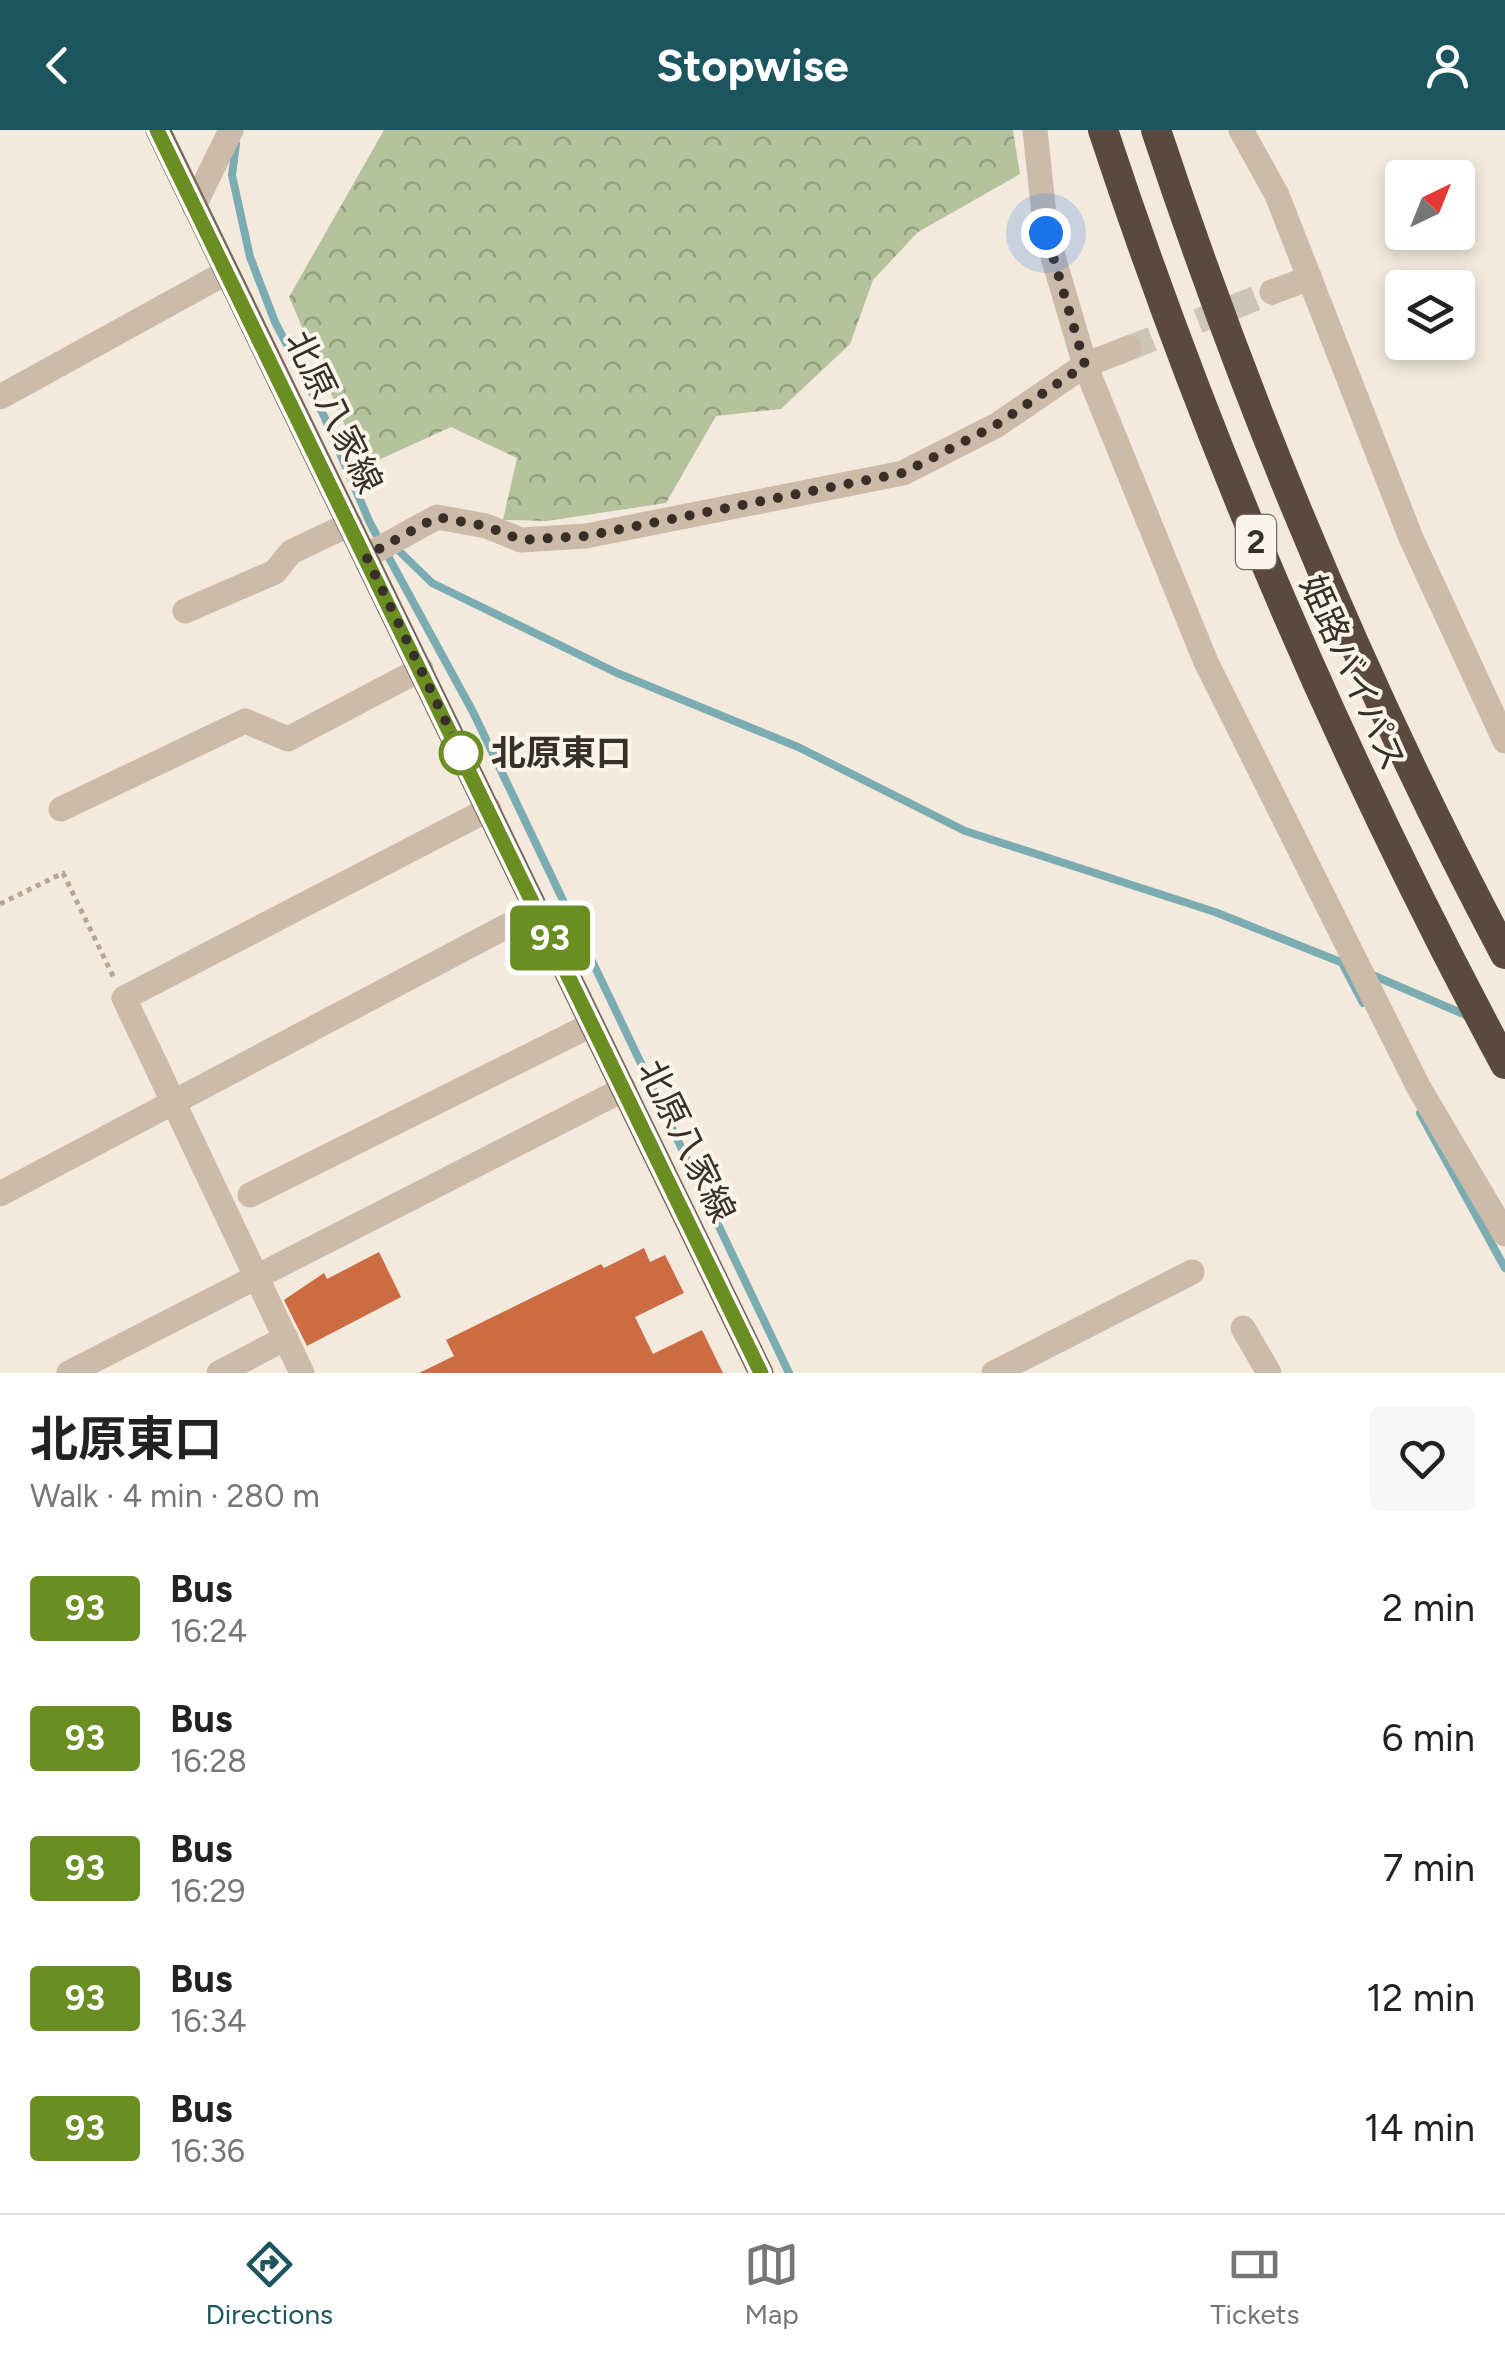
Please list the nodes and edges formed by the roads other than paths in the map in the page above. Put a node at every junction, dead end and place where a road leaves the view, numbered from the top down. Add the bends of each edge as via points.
1 (158, 130) edge
2 (230, 130) edge
3 (1035, 130) edge
4 (1103, 130) edge
5 (1156, 130) edge
6 (1240, 130) edge
7 (194, 206) junction
8 (228, 272) junction
9 (1310, 278) junction
10 (1272, 292) tunnel mouth
11 (1128, 348) tunnel mouth
12 (1085, 365) junction
13 (0, 397) edge
14 (350, 524) junction
15 (366, 556) junction
16 (186, 611) dead end
17 (421, 669) junction
18 (1505, 741) edge
19 (61, 809) dead end
20 (488, 810) junction
21 (537, 910) junction
22 (1505, 954) edge
23 (591, 1025) junction
24 (1505, 1064) edge
25 (624, 1090) junction
26 (172, 1100) junction
27 (0, 1194) edge
28 (250, 1195) dead end
29 (1505, 1234) edge
30 (1192, 1272) dead end
31 (257, 1275) junction
32 (1243, 1328) dead end
33 (286, 1338) junction
34 (69, 1373) edge
35 (219, 1373) edge
36 (302, 1373) edge
37 (761, 1373) edge
38 (994, 1373) edge
39 (1268, 1373) edge

1 - 7 main road, 北原八家線
2 - 7 street
3 - 12 street via 1046,233
4 - 24 highway, 姫路バイパス / 2 via 1200,404 1282,608 1362,788
5 - 22 highway, 姫路バイパス / 2 via 1247,386 1330,588
6 - 9 street via 1277,195
7 - 8 main road, 北原八家線
8 - 13 street
8 - 14 main road, 北原八家線
9 - 10 street
9 - 18 street via 1411,538
11 - 12 street
12 - 15 street via 996,425 903,473 586,536 521,540 437,517
12 - 29 street via 1206,662 1419,1088
14 - 15 main road, 北原八家線
14 - 16 street via 291,552 274,572
15 - 17 main road, 北原八家線
17 - 19 street via 288,739 245,721
17 - 20 main road, 北原八家線
20 - 21 main road, 北原八家線
20 - 26 street via 124,998
21 - 23 main road, 北原八家線
21 - 26 street
23 - 25 main road, 北原八家線
23 - 28 street
25 - 31 street
25 - 37 main road, 北原八家線
26 - 27 street
26 - 31 street
30 - 38 street
31 - 33 street
31 - 34 street
32 - 39 street
33 - 35 street
33 - 36 street

